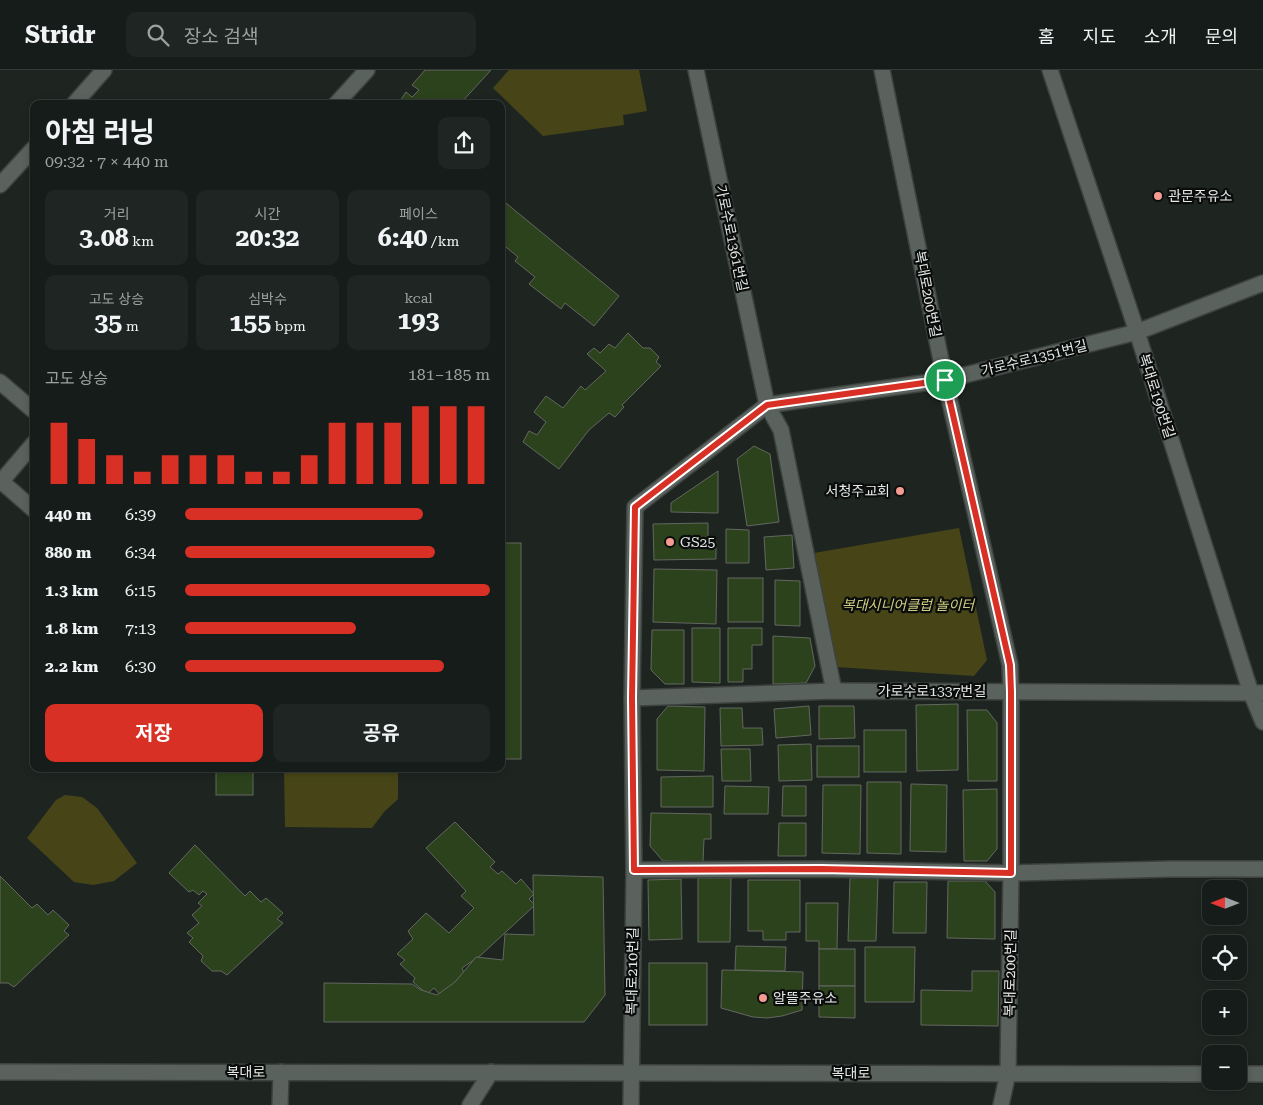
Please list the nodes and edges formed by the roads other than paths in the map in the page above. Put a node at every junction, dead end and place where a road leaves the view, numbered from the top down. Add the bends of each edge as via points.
1 (104, 70) edge
2 (367, 70) edge
3 (696, 70) edge
4 (882, 70) edge
5 (1050, 70) edge
6 (78, 100) edge
7 (340, 100) edge
8 (30, 152) edge
9 (0, 185) edge
10 (1263, 283) edge
11 (1137, 332) junction
12 (945, 380) junction
13 (0, 382) edge
14 (767, 405) junction
15 (30, 408) edge
16 (30, 448) edge
17 (1, 483) edge
18 (30, 507) edge
19 (635, 507) joint
20 (834, 691) junction
21 (1011, 692) junction
22 (1257, 693) edge
23 (632, 698) junction
24 (1263, 722) edge
25 (1263, 869) edge
26 (634, 870) junction
27 (1011, 873) junction
28 (0, 1072) edge
29 (281, 1072) junction
30 (491, 1072) junction
31 (631, 1073) junction
32 (1008, 1074) junction
33 (1202, 1074) edge
34 (1247, 1074) edge
35 (1263, 1074) edge
36 (280, 1105) edge
37 (470, 1105) edge
38 (631, 1105) edge
39 (1000, 1105) edge

1 - 6 street
2 - 7 street
3 - 14 street, 가로수로1361번길
4 - 12 street, 복대로200번길
5 - 11 street, 복대로190번길
8 - 9 street
10 - 11 street, 가로수로1351번길
11 - 12 street, 가로수로1351번길
11 - 22 street, 복대로190번길
12 - 14 street, 가로수로1351번길
12 - 21 street, 복대로200번길 via 1010,665
13 - 15 street
14 - 19 street, 가로수로1351번길
14 - 20 street via 781,430
16 - 17 street
17 - 18 street
19 - 23 street, 복대로210번길
20 - 21 street, 가로수로1337번길
20 - 23 street, 가로수로1337번길
21 - 22 street, 가로수로1337번길
21 - 27 street, 복대로200번길
22 - 24 street, 복대로190번길
23 - 26 street, 복대로210번길
25 - 27 street
26 - 27 street
26 - 31 street, 복대로210번길
27 - 32 street, 복대로200번길
28 - 29 street, 복대로
29 - 30 street, 복대로
29 - 36 street
30 - 31 street, 복대로
30 - 37 street
31 - 32 street, 복대로
31 - 38 street, 복대로210번길
32 - 33 street, 복대로
32 - 39 street, 복대로200번길
34 - 35 street

